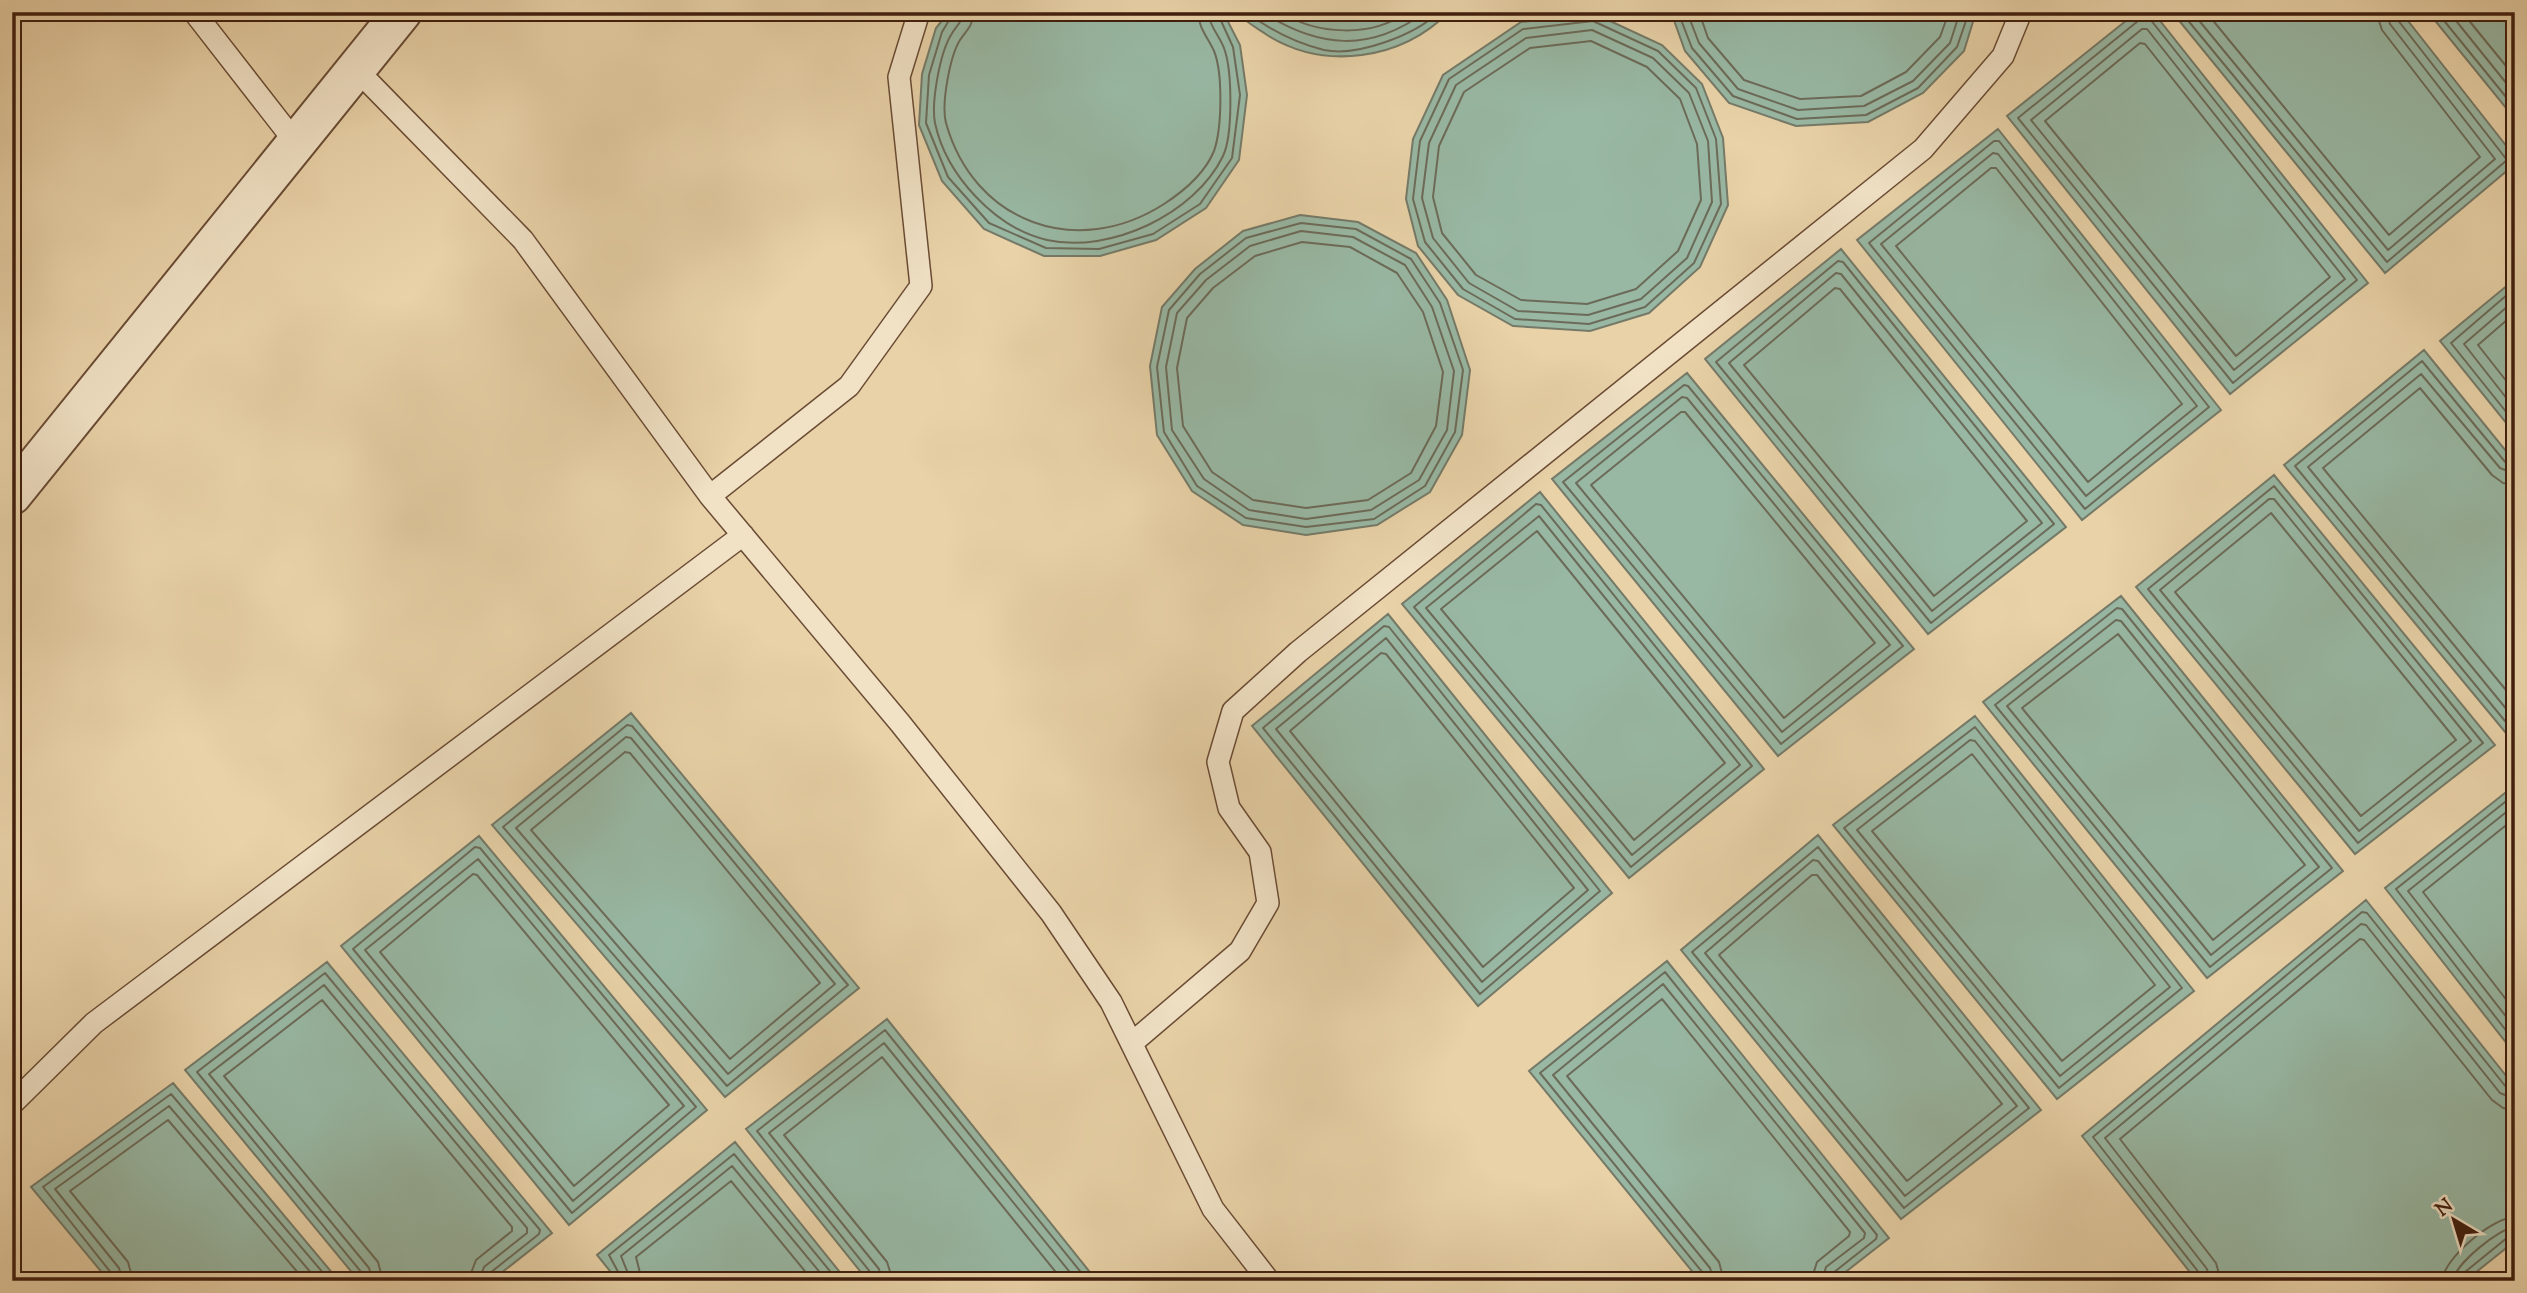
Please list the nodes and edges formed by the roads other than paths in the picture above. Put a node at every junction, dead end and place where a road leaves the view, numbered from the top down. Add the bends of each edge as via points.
1 (194, 12) edge
2 (402, 12) edge
3 (919, 12) edge
4 (2021, 12) edge
5 (356, 69) junction
6 (296, 143) junction
7 (12, 495) edge
8 (710, 496) junction
9 (743, 535) junction
10 (1132, 1043) junction
11 (12, 1104) edge
12 (1269, 1281) edge

1 - 6 lane
2 - 5 street
3 - 8 lane via 899,78 921,286 849,386
4 - 10 lane via 2003,56 1923,149 1298,652 1233,710 1218,762 1229,808 1260,852 1268,903 1240,951
5 - 6 street
5 - 8 lane via 523,240
6 - 7 street
8 - 9 lane
9 - 10 lane via 1051,913 1111,1002
9 - 11 lane via 94,1023
10 - 12 lane via 1213,1209

